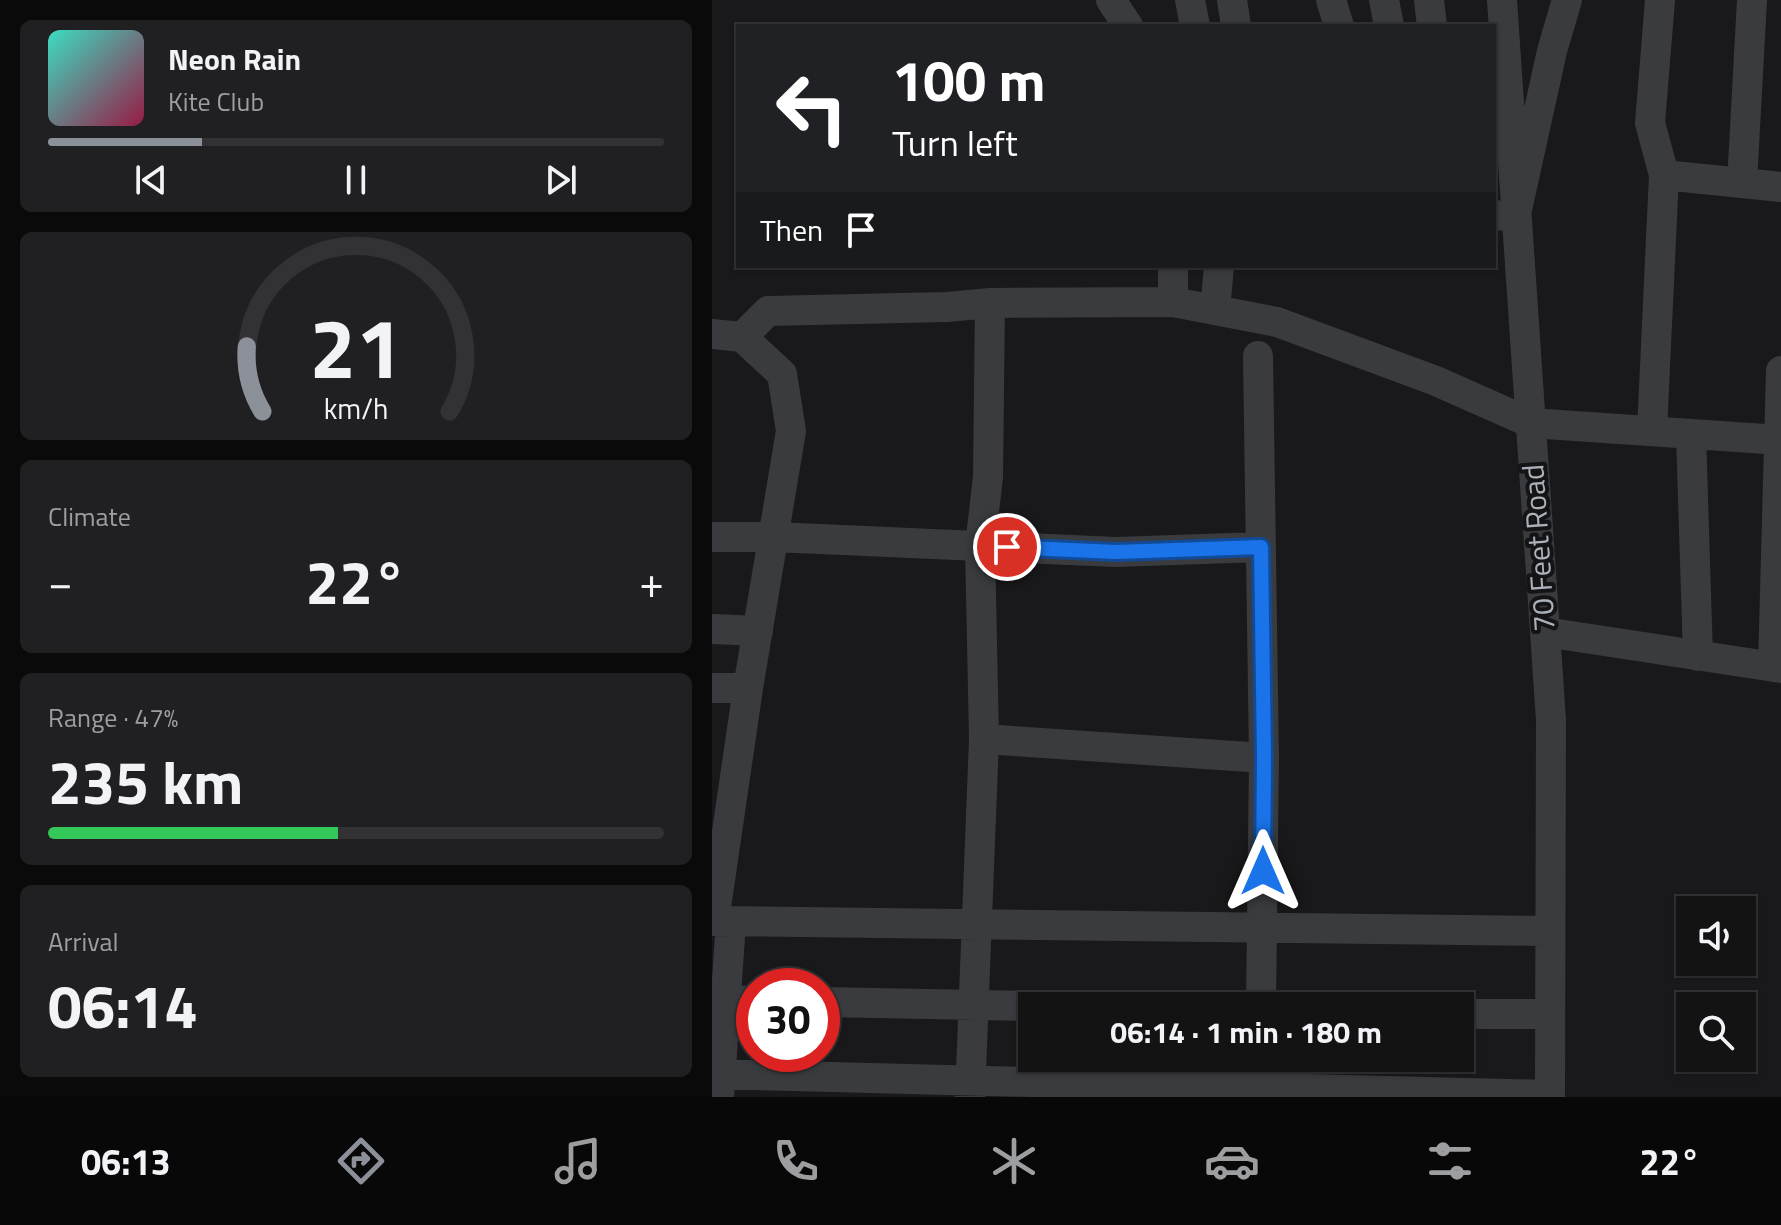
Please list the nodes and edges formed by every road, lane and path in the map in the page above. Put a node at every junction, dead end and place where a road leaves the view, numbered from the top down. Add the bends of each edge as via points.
1 (1190, 0) edge
2 (1232, 0) edge
3 (1331, 0) edge
4 (1384, 0) edge
5 (1429, 0) edge
6 (1502, 0) edge
7 (1567, 0) edge
8 (1660, 0) edge
9 (1752, 0) edge
10 (1195, 24) edge
11 (1236, 24) edge
12 (1338, 24) edge
13 (1389, 24) edge
14 (1432, 24) edge
15 (1501, 85) edge
16 (1664, 175) junction
17 (1742, 183) junction
18 (1781, 187) edge
19 (1505, 215) edge
20 (1173, 268) edge
21 (1219, 268) edge
22 (1173, 302) junction
23 (990, 303) junction
24 (1215, 310) junction
25 (712, 334) edge
26 (742, 337) junction
27 (1258, 356) dead end
28 (1781, 371) edge
29 (1531, 423) junction
30 (1652, 431) junction
31 (1691, 434) junction
32 (1780, 440) edge
33 (712, 537) edge
34 (774, 537) junction
35 (980, 546) junction
36 (1261, 547) junction
37 (712, 629) edge
38 (758, 631) junction
39 (1545, 632) junction
40 (1698, 656) junction
41 (1777, 668) edge
42 (712, 688) edge
43 (748, 688) junction
44 (984, 739) junction
45 (1264, 758) junction
46 (719, 921) edge
47 (978, 924) junction
48 (1263, 927) junction
49 (1550, 931) junction
50 (1261, 992) edge
51 (731, 1001) edge
52 (840, 1002) edge
53 (973, 1005) junction
54 (1018, 1006) edge
55 (1474, 1014) edge
56 (1550, 1014) junction
57 (1259, 1081) edge
58 (717, 1082) edge
59 (970, 1089) edge
60 (1550, 1096) edge

1 - 10 street
2 - 11 street
3 - 12 street
4 - 13 street
5 - 14 street
6 - 15 street, 70 Feet Road
7 - 19 street
8 - 16 street via 1650,123
9 - 17 street
15 - 19 street, 70 Feet Road
16 - 17 street
16 - 30 street
17 - 18 street
19 - 29 street, 70 Feet Road
20 - 22 street
21 - 24 street
22 - 23 street
22 - 24 street
23 - 26 street via 768,311
23 - 35 street via 988,477
24 - 29 street via 1277,322
25 - 26 street
26 - 34 street via 782,374 791,431
27 - 36 street
28 - 32 street
29 - 30 street
29 - 39 street, 70 Feet Road
30 - 31 street
31 - 32 street
31 - 40 street
32 - 41 street
33 - 34 street
34 - 35 street
34 - 38 street
35 - 36 street via 1116,552
35 - 44 street
36 - 45 street
37 - 38 street
38 - 43 street
39 - 40 street
39 - 49 street, 70 Feet Road via 1551,720
40 - 41 street
42 - 43 street
43 - 46 street
44 - 45 street
44 - 47 street
45 - 48 street
46 - 47 street
46 - 51 street
47 - 48 street
47 - 53 street
48 - 49 street
48 - 50 street
49 - 56 street, 70 Feet Road
51 - 58 street
52 - 53 street
53 - 54 street
53 - 59 street
55 - 56 street
56 - 60 street, 70 Feet Road
57 - 59 street
57 - 60 street
58 - 59 street

